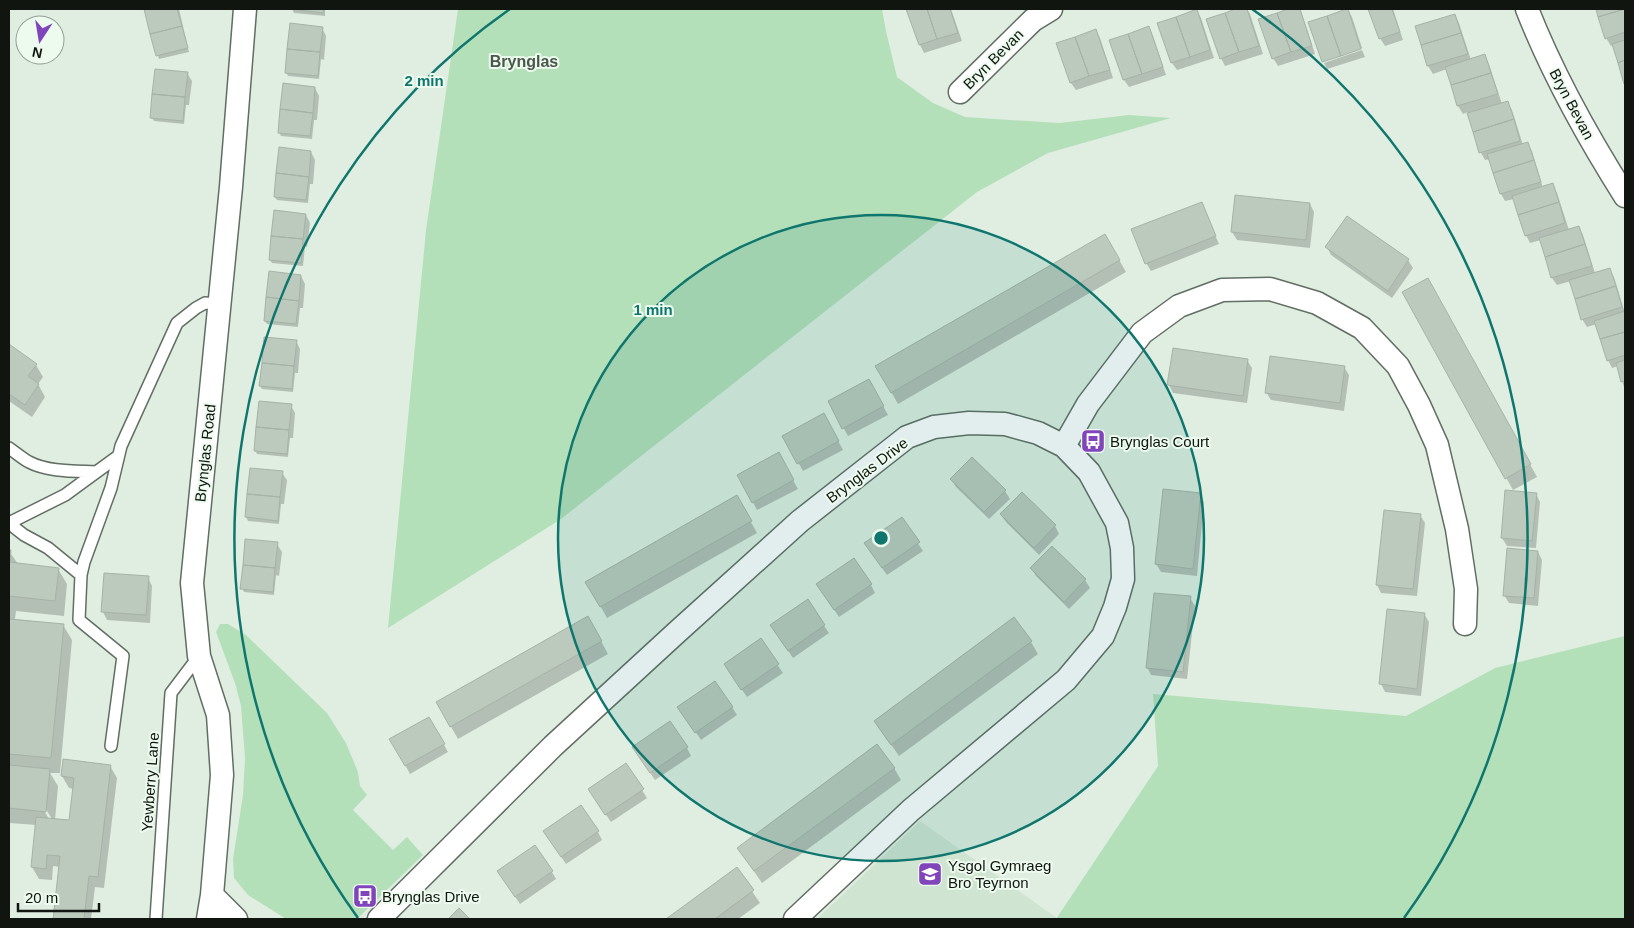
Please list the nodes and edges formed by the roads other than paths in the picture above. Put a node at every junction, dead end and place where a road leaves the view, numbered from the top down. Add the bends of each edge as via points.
1 (244, 9) edge
2 (1051, 9) edge
3 (1527, 9) edge
4 (960, 92) dead end
5 (1625, 196) edge
6 (220, 304) junction
7 (1064, 446) junction
8 (9, 448) edge
9 (117, 457) junction
10 (96, 472) junction
11 (11, 522) edge
12 (81, 575) junction
13 (1465, 624) dead end
14 (199, 656) junction
15 (111, 746) dead end
16 (212, 895) junction
17 (156, 919) edge
18 (208, 919) edge
19 (236, 919) edge
20 (379, 919) edge
21 (796, 919) edge

1 - 6 street, Brynglas Road
2 - 4 street, Bryn Bevan via 1033,20
3 - 5 street, Bryn Bevan via 1572,108
6 - 9 lane via 205,303 177,323
6 - 14 street, Brynglas Road via 192,584
7 - 13 street via 1088,404 1137,340 1179,306 1222,290 1270,289 1317,303 1362,328 1398,366 1420,405 1437,445 1457,529 1466,589
7 - 20 street, Brynglas Drive via 1038,433 1005,424 969,423 934,427 906,437 800,521 676,632 553,746
7 - 21 street, Brynglas Drive via 1089,472 1116,523 1122,548 1123,579 1103,636 1066,680 911,810
8 - 10 lane via 40,466
9 - 10 lane
9 - 12 lane via 111,488
10 - 11 lane via 65,495
11 - 12 lane via 24,535 48,548
12 - 15 lane via 79,620 123,656
14 - 16 street, Brynglas Road via 218,715 222,775
14 - 17 lane, Yewberry Lane via 172,693
16 - 18 street, Brynglas Road
16 - 19 street

